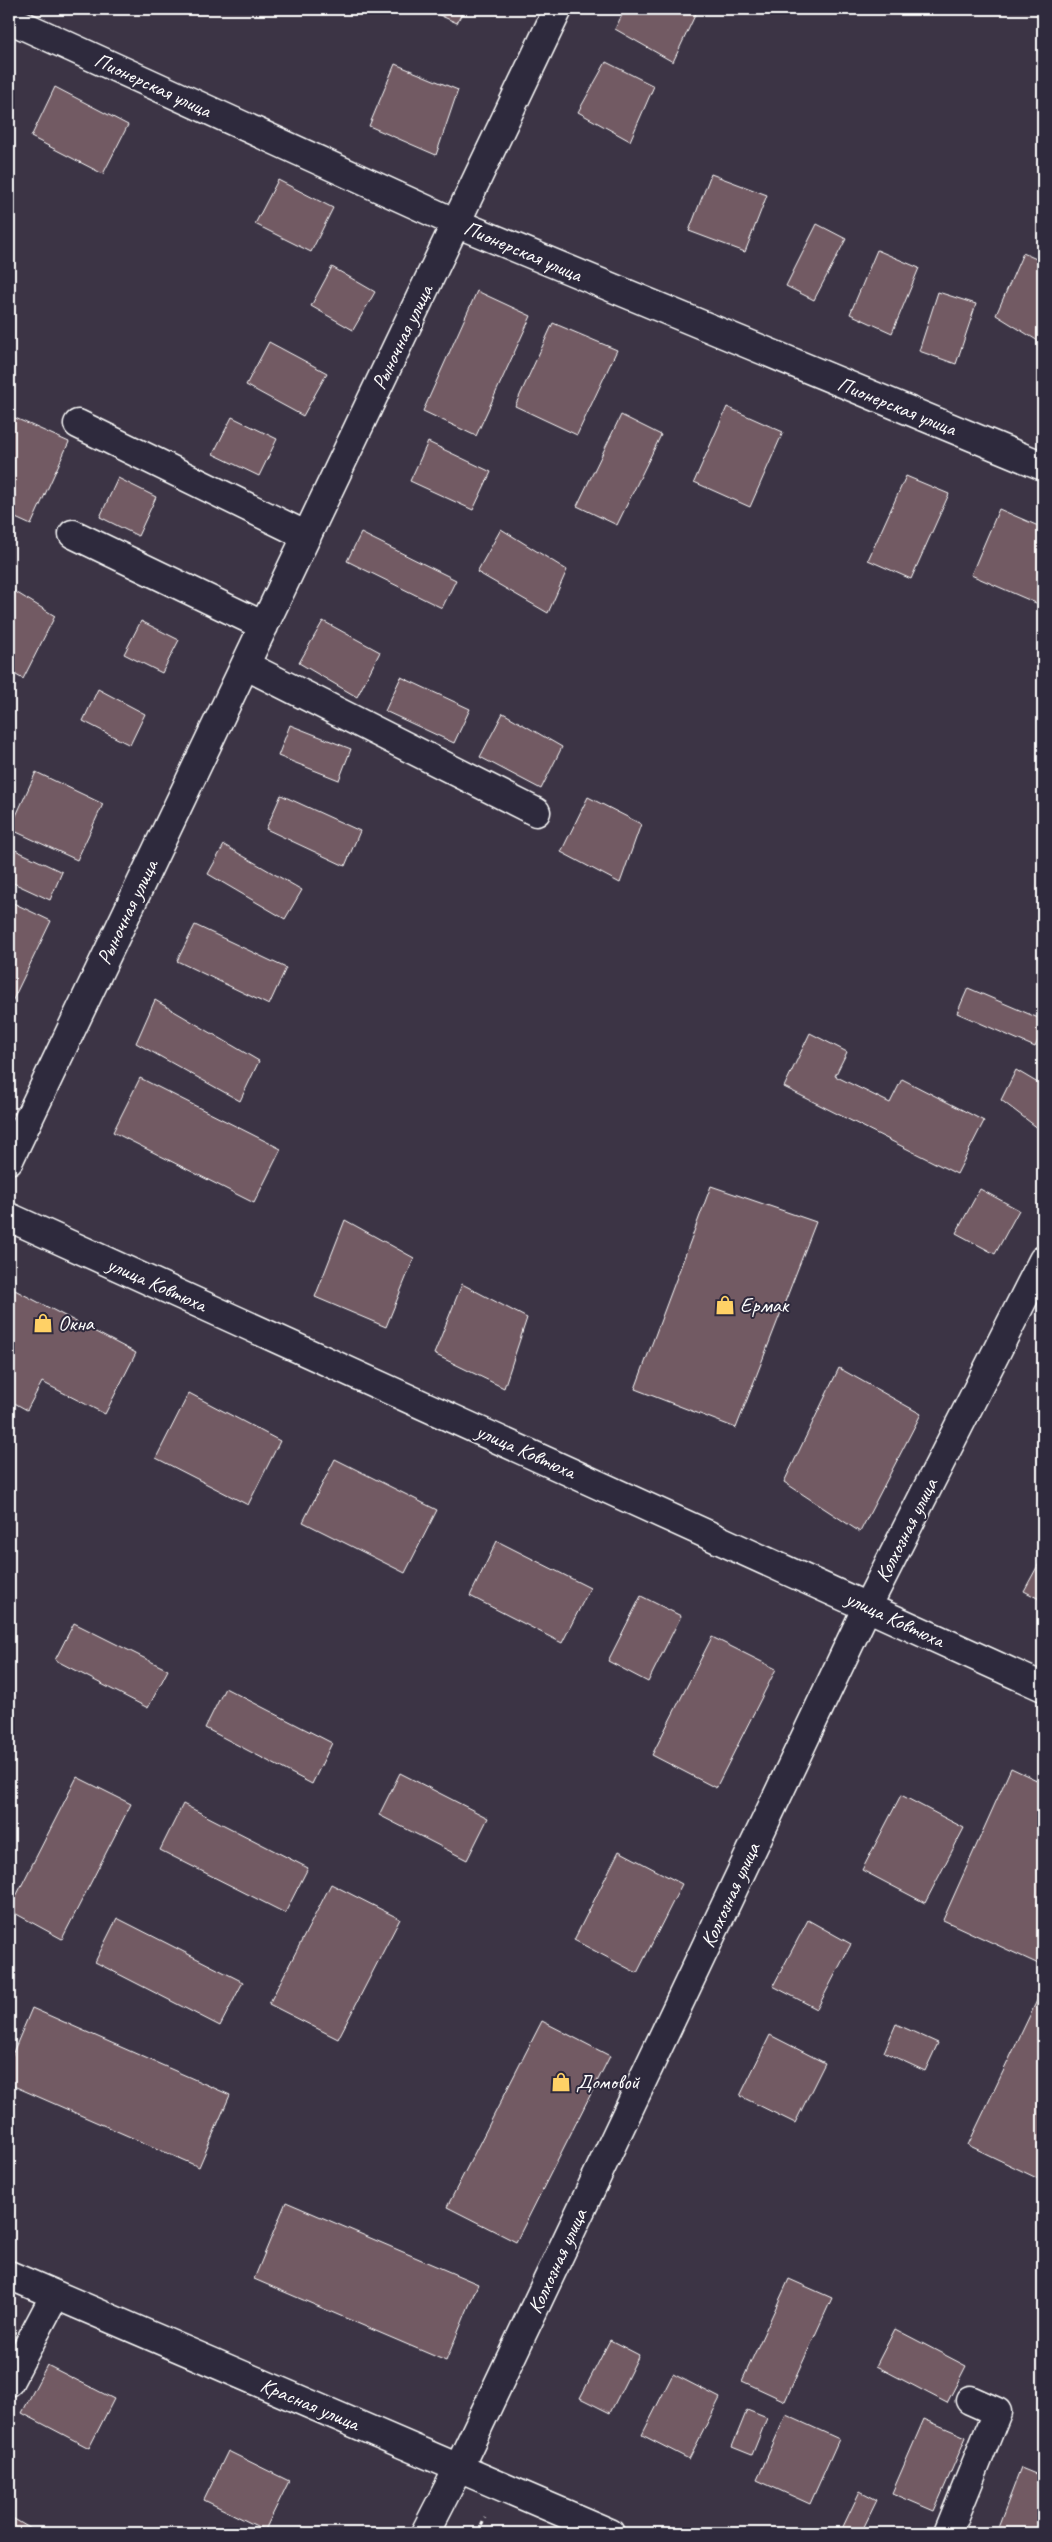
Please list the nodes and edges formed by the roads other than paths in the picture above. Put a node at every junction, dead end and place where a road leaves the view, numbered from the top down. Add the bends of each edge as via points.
1 (558, 9) edge
2 (9, 19) edge
3 (456, 223) junction
4 (78, 424) dead end
5 (1043, 466) edge
6 (73, 534) dead end
7 (306, 536) junction
8 (264, 626) junction
9 (245, 665) junction
10 (536, 812) dead end
11 (9, 1160) edge
12 (9, 1217) edge
13 (1043, 1260) edge
14 (867, 1607) junction
15 (1043, 1687) edge
16 (9, 2275) edge
17 (55, 2295) junction
18 (9, 2382) edge
19 (970, 2400) dead end
20 (459, 2467) junction
21 (425, 2533) edge
22 (610, 2533) edge
23 (948, 2533) edge

1 - 3 street, Рыночная улица
2 - 3 street, Пионерская улица
3 - 5 street, Пионерская улица
3 - 7 street, Рыночная улица
4 - 7 street
6 - 8 street
7 - 8 street, Рыночная улица
8 - 9 street, Рыночная улица
9 - 10 street
9 - 11 street, Рыночная улица
12 - 14 street, улица Ковтюха
13 - 14 street, Колхозная улица
14 - 15 street, улица Ковтюха
14 - 20 street, Колхозная улица
16 - 17 street, Красная улица
17 - 18 street
17 - 20 street, Красная улица
19 - 23 street via 997,2412
20 - 21 street, Колхозная улица
20 - 22 street, Красная улица

